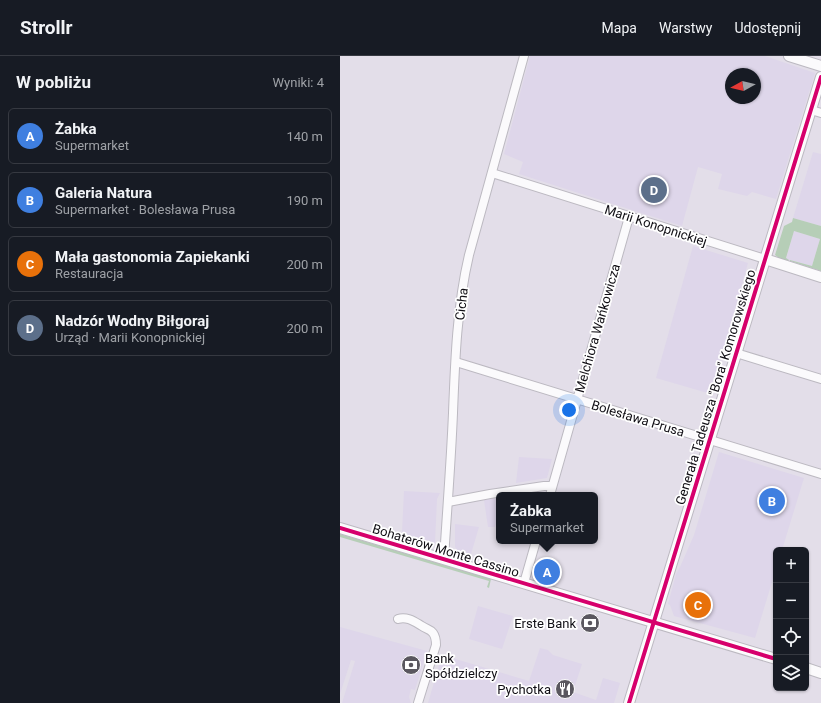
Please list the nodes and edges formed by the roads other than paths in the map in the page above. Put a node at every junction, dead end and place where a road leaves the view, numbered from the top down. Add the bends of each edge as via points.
1 (524, 56) edge
2 (789, 56) edge
3 (821, 66) edge
4 (821, 77) edge
5 (816, 111) edge
6 (492, 173) junction
7 (629, 217) junction
8 (765, 260) junction
9 (821, 277) edge
10 (736, 353) junction
11 (456, 362) junction
12 (821, 379) edge
13 (577, 399) junction
14 (710, 440) junction
15 (821, 474) edge
16 (552, 486) junction
17 (504, 492) edge
18 (551, 492) edge
19 (496, 493) edge
20 (448, 502) junction
21 (340, 528) edge
22 (535, 544) edge
23 (444, 559) junction
24 (524, 583) junction
25 (654, 622) junction
26 (422, 626) dead end
27 (773, 658) edge
28 (809, 669) edge
29 (821, 672) edge
30 (418, 703) edge
31 (629, 703) edge

1 - 6 street, Cicha
2 - 3 street
4 - 5 street, Generała Tadeusza "Bora" Komorowskiego
5 - 8 street, Generała Tadeusza "Bora" Komorowskiego
6 - 7 street, Marii Konopnickiej
6 - 11 street, Cicha via 462,287
7 - 8 street, Marii Konopnickiej
7 - 13 street, Melchiora Wańkowicza
8 - 9 street, Marii Konopnickiej
8 - 10 street, Generała Tadeusza "Bora" Komorowskiego
10 - 12 street
10 - 14 street, Generała Tadeusza "Bora" Komorowskiego
11 - 13 street, Bolesława Prusa
11 - 20 street, Cicha
13 - 14 street, Bolesława Prusa
13 - 16 street, Melchiora Wańkowicza
14 - 15 street, Bolesława Prusa
14 - 25 street, Generała Tadeusza "Bora" Komorowskiego
16 - 17 street
16 - 18 street, Melchiora Wańkowicza
19 - 20 street
20 - 23 street, Cicha
21 - 23 street, Bohaterów Monte Cassino
22 - 24 street
23 - 24 street, Bohaterów Monte Cassino
24 - 25 street, Bohaterów Monte Cassino
25 - 27 street, Bohaterów Monte Cassino
25 - 31 street, Generała Tadeusza "Bora" Komorowskiego
26 - 30 street via 432,632 436,643
28 - 29 street

